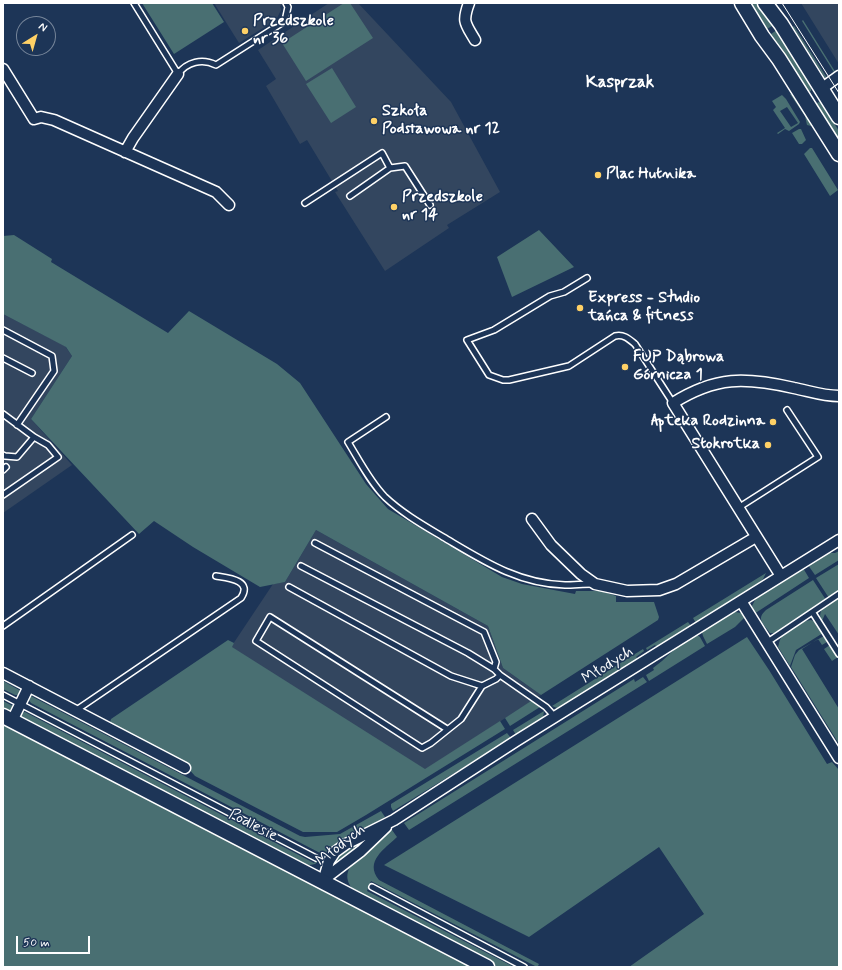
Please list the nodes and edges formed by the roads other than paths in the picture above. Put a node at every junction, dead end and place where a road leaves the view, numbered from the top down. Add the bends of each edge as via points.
1 (134, 3) edge
2 (286, 3) edge
3 (469, 3) edge
4 (742, 3) edge
5 (765, 3) edge
6 (475, 40) dead end
7 (3, 69) edge
8 (178, 74) junction
9 (839, 76) edge
10 (821, 89) junction
11 (806, 102) junction
12 (839, 117) edge
13 (125, 152) junction
14 (839, 154) edge
15 (390, 168) junction
16 (350, 196) dead end
17 (305, 203) dead end
18 (229, 205) dead end
19 (430, 205) dead end
20 (587, 278) dead end
21 (3, 330) edge
22 (3, 358) edge
23 (32, 373) dead end
24 (839, 396) edge
25 (673, 404) junction
26 (787, 410) dead end
27 (3, 414) edge
28 (386, 417) dead end
29 (17, 425) junction
30 (34, 437) junction
31 (3, 455) edge
32 (3, 494) edge
33 (738, 508) junction
34 (532, 519) dead end
35 (132, 535) dead end
36 (756, 537) junction
37 (839, 540) edge
38 (315, 543) dead end
39 (301, 566) dead end
40 (216, 576) dead end
41 (781, 576) junction
42 (596, 584) junction
43 (289, 587) dead end
44 (839, 594) edge
45 (741, 601) junction
46 (813, 613) junction
47 (3, 626) edge
48 (766, 643) junction
49 (839, 654) edge
50 (494, 669) junction
51 (3, 673) edge
52 (500, 675) junction
53 (29, 686) junction
54 (482, 686) junction
55 (3, 695) edge
56 (20, 704) junction
57 (75, 711) junction
58 (8, 718) edge
59 (555, 718) junction
60 (447, 729) junction
61 (839, 758) edge
62 (185, 768) dead end
63 (394, 820) junction
64 (316, 858) dead end
65 (323, 882) junction
66 (372, 887) dead end
67 (487, 967) edge
68 (524, 967) edge

1 - 8 lane
2 - 8 lane via 288,7 285,21 216,65 197,62 186,66
3 - 6 street via 464,22
4 - 11 street
5 - 10 street
7 - 13 street via 34,119 41,117 54,120
8 - 13 street
9 - 10 street
10 - 11 street
10 - 12 street
11 - 14 street
13 - 18 street via 216,192
15 - 16 lane
15 - 17 lane via 382,153
15 - 19 lane via 405,166
20 - 25 lane via 564,292 550,296 494,330 467,340 489,375 509,380 569,366 620,335 635,344
21 - 29 lane via 52,356 54,371
22 - 23 lane
24 - 25 street via 822,395 761,381 728,380 694,392
25 - 33 street
26 - 33 lane via 818,457
27 - 29 lane
28 - 42 lane via 348,442 371,479 385,496 406,514 506,573 535,581 565,585
29 - 30 lane
30 - 31 lane via 17,457
30 - 32 lane via 48,445 58,457
33 - 36 street
34 - 42 street via 562,557
35 - 47 lane
36 - 41 street
36 - 42 street via 676,584 659,590 626,591
37 - 41 street, Młodych
38 - 50 lane via 484,632 496,662
39 - 50 lane
40 - 57 lane via 241,583 245,590 241,598
41 - 45 street, Młodych
43 - 54 lane via 450,676
44 - 46 lane
45 - 48 street
45 - 59 street, Młodych
46 - 48 lane
46 - 49 lane
48 - 61 street
50 - 52 lane
51 - 53 street
52 - 54 lane via 496,680
52 - 59 lane via 546,707
53 - 56 street
53 - 57 street
54 - 60 lane via 461,719
55 - 56 lane, Podlesie
56 - 58 street
56 - 64 lane, Podlesie
57 - 62 street
58 - 65 street, Podlesie
59 - 63 street, Młodych
60 - 60 lane via 431,744 422,748 256,640 270,617
63 - 65 street, Młodych
63 - 65 street, Młodych via 335,852 327,866
65 - 67 street, Podlesie
66 - 68 lane

